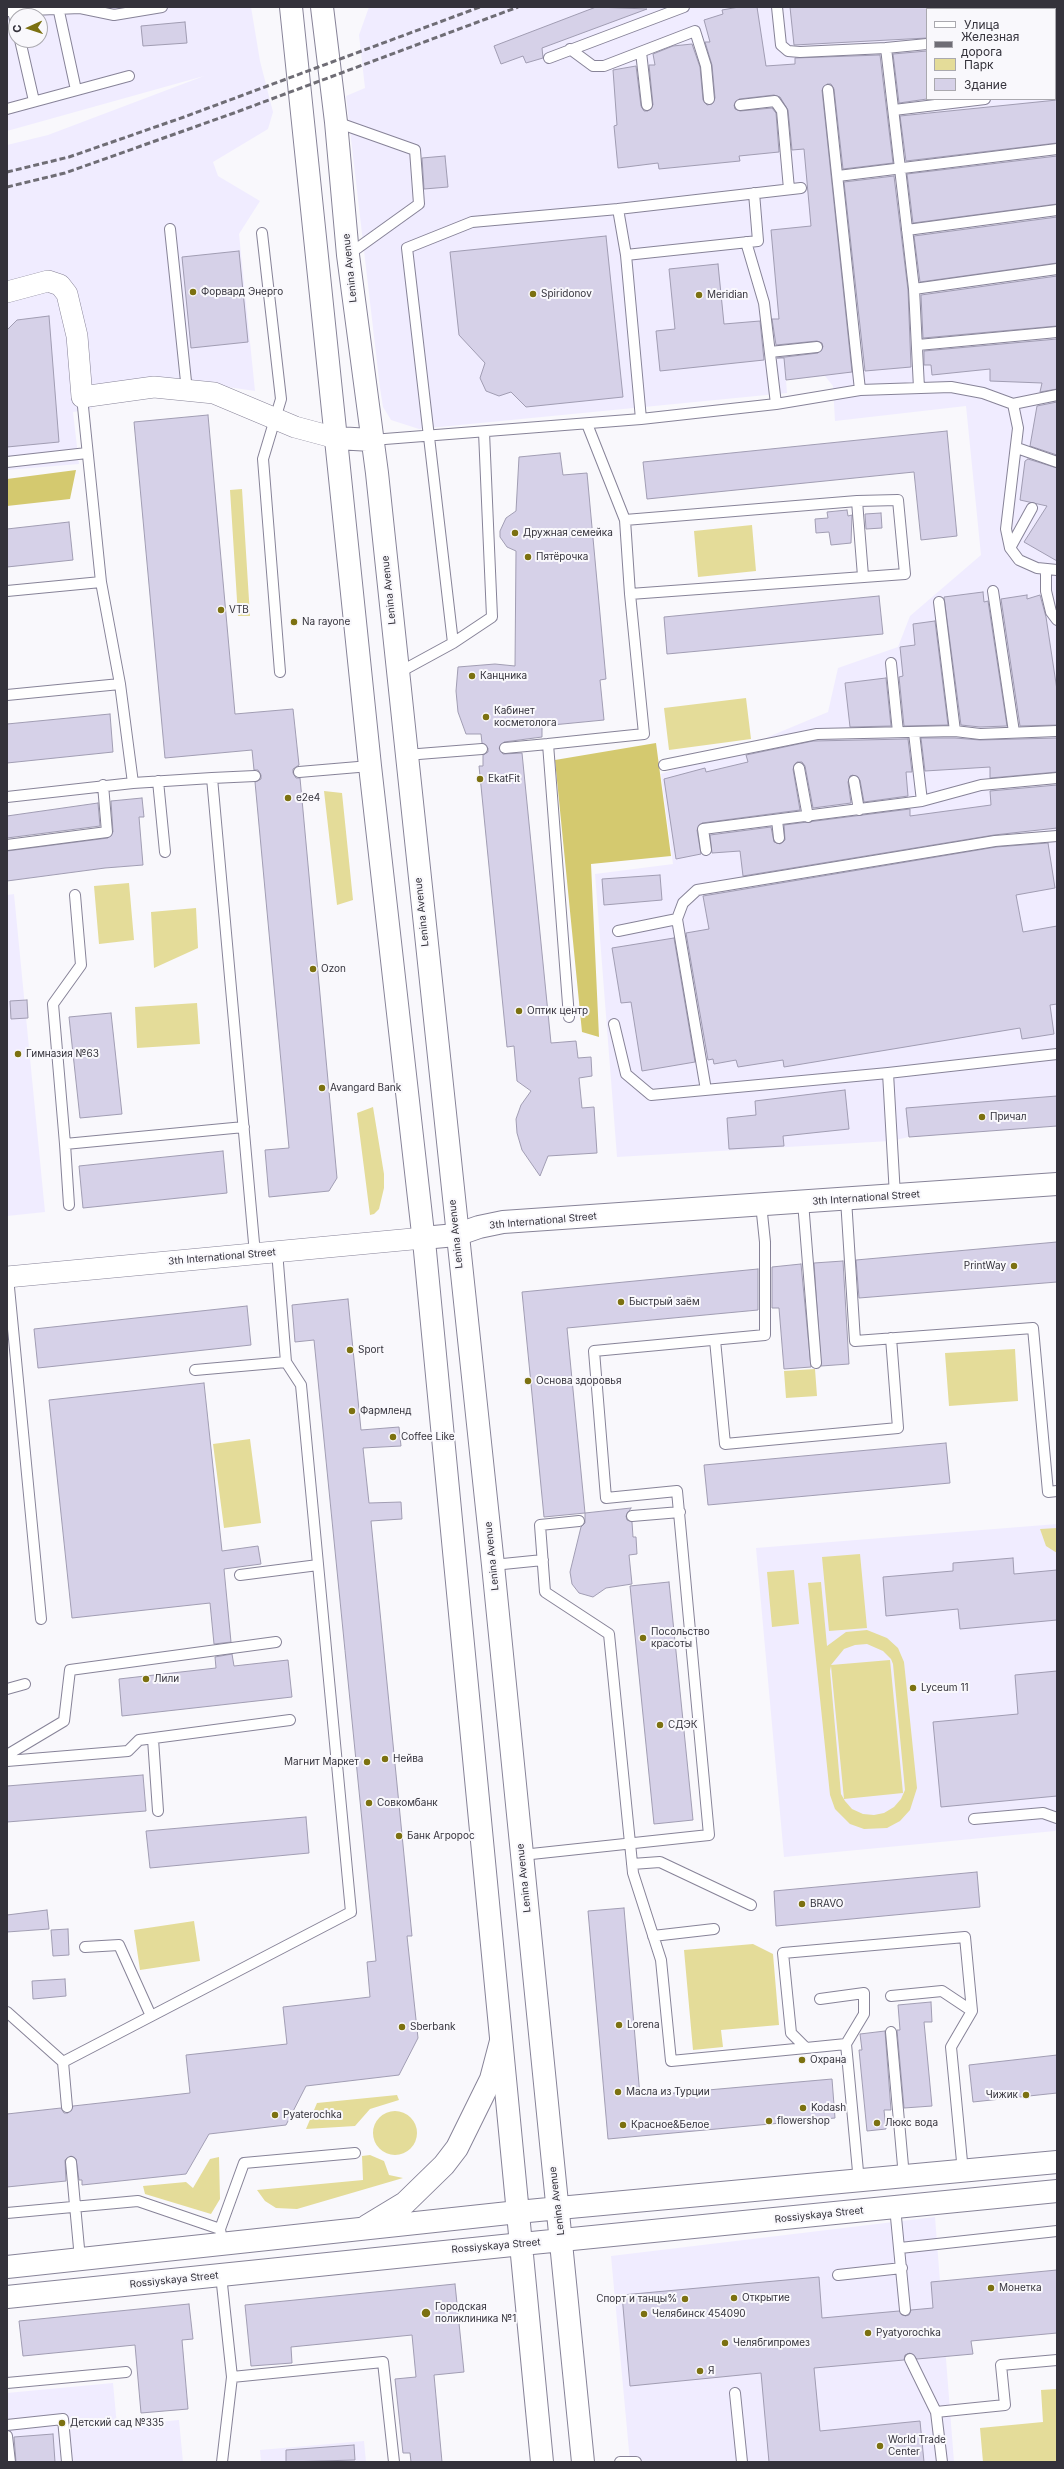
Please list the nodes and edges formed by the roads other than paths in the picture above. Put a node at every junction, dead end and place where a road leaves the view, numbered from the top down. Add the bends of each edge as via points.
1 (162, 7) edge
2 (291, 7) edge
3 (684, 7) edge
4 (777, 7) edge
5 (48, 8) edge
6 (58, 8) edge
7 (326, 13) edge
8 (926, 44) edge
9 (22, 48) edge
10 (886, 48) junction
11 (570, 49) junction
12 (641, 52) junction
13 (549, 58) dead end
14 (129, 76) dead end
15 (76, 90) junction
16 (828, 90) dead end
17 (709, 99) dead end
18 (977, 100) edge
19 (34, 101) junction
20 (647, 105) dead end
21 (740, 105) dead end
22 (7, 110) edge
23 (894, 110) junction
24 (336, 122) junction
25 (1057, 148) edge
26 (901, 169) junction
27 (838, 176) junction
28 (801, 188) dead end
29 (789, 189) junction
30 (754, 193) junction
31 (618, 209) junction
32 (1057, 210) edge
33 (170, 229) dead end
34 (907, 230) junction
35 (262, 233) dead end
36 (746, 242) junction
37 (348, 255) junction
38 (626, 255) junction
39 (1057, 269) edge
40 (914, 289) junction
41 (7, 292) edge
42 (1057, 332) edge
43 (918, 345) junction
44 (817, 347) dead end
45 (770, 352) junction
46 (919, 388) junction
47 (187, 390) junction
48 (860, 390) junction
49 (1057, 395) edge
50 (82, 397) junction
51 (776, 404) junction
52 (1012, 404) junction
53 (276, 418) junction
54 (641, 419) junction
55 (587, 424) junction
56 (484, 432) junction
57 (428, 436) junction
58 (336, 438) junction
59 (372, 440) junction
60 (1017, 448) junction
61 (88, 453) junction
62 (7, 462) edge
63 (1057, 462) edge
64 (857, 501) junction
65 (1032, 508) dead end
66 (626, 520) junction
67 (1010, 548) junction
68 (1046, 569) junction
69 (1057, 570) edge
70 (863, 576) junction
71 (101, 582) junction
72 (7, 591) edge
73 (992, 591) dead end
74 (630, 594) junction
75 (938, 602) dead end
76 (1057, 620) edge
77 (453, 643) junction
78 (891, 663) dead end
79 (280, 672) dead end
80 (398, 673) junction
81 (120, 684) junction
82 (7, 695) edge
83 (955, 731) junction
84 (1057, 731) edge
85 (898, 732) junction
86 (1014, 732) junction
87 (914, 733) junction
88 (548, 744) junction
89 (505, 748) dead end
90 (482, 749) dead end
91 (406, 755) junction
92 (664, 765) dead end
93 (370, 766) junction
94 (799, 768) dead end
95 (299, 772) dead end
96 (255, 776) dead end
97 (212, 778) junction
98 (1057, 778) edge
99 (158, 781) junction
100 (854, 781) dead end
101 (133, 783) junction
102 (103, 784) junction
103 (7, 796) edge
104 (922, 801) junction
105 (859, 810) junction
106 (808, 817) junction
107 (777, 820) junction
108 (1057, 836) edge
109 (779, 838) dead end
110 (7, 845) edge
111 (706, 850) dead end
112 (165, 852) dead end
113 (76, 895) dead end
114 (677, 919) junction
115 (618, 931) dead end
116 (569, 1017) dead end
117 (614, 1024) dead end
118 (1057, 1054) edge
119 (888, 1073) junction
120 (706, 1090) junction
121 (244, 1127) junction
122 (65, 1144) junction
123 (1057, 1184) edge
124 (895, 1196) junction
125 (846, 1199) junction
126 (803, 1202) junction
127 (761, 1204) junction
128 (69, 1205) dead end
129 (456, 1235) junction
130 (423, 1238) junction
131 (277, 1252) junction
132 (255, 1254) junction
133 (8, 1277) edge
134 (891, 1338) junction
135 (715, 1340) junction
136 (286, 1362) junction
137 (816, 1363) dead end
138 (195, 1370) dead end
139 (1057, 1492) edge
140 (680, 1512) junction
141 (632, 1516) dead end
142 (579, 1521) dead end
143 (543, 1560) junction
144 (318, 1564) junction
145 (493, 1565) junction
146 (240, 1575) dead end
147 (41, 1619) dead end
148 (276, 1642) dead end
149 (25, 1684) dead end
150 (7, 1689) edge
151 (290, 1720) dead end
152 (153, 1739) junction
153 (7, 1755) edge
154 (7, 1761) edge
155 (158, 1811) dead end
156 (1057, 1818) edge
157 (974, 1819) dead end
158 (630, 1844) junction
159 (522, 1855) junction
160 (632, 1864) junction
161 (751, 1905) dead end
162 (714, 1929) dead end
163 (654, 1936) junction
164 (85, 1947) dead end
165 (891, 1996) dead end
166 (820, 1999) dead end
167 (972, 2011) junction
168 (7, 2012) edge
169 (151, 2016) junction
170 (890, 2032) dead end
171 (502, 2036) junction
172 (846, 2044) junction
173 (806, 2048) junction
174 (63, 2062) junction
175 (67, 2107) dead end
176 (355, 2153) dead end
177 (71, 2162) dead end
178 (1057, 2162) edge
179 (963, 2172) junction
180 (904, 2178) junction
181 (859, 2182) junction
182 (1057, 2191) edge
183 (75, 2206) junction
184 (895, 2207) junction
185 (559, 2208) junction
186 (518, 2212) junction
187 (7, 2213) edge
188 (362, 2229) junction
189 (1057, 2231) edge
190 (221, 2237) junction
191 (562, 2240) junction
192 (522, 2244) junction
193 (900, 2248) junction
194 (80, 2259) junction
195 (7, 2267) edge
196 (902, 2268) junction
197 (221, 2275) junction
198 (838, 2275) dead end
199 (7, 2297) edge
200 (906, 2310) dead end
201 (910, 2360) dead end
202 (1057, 2360) edge
203 (126, 2372) dead end
204 (232, 2377) junction
205 (7, 2383) edge
206 (735, 2393) dead end
207 (936, 2412) junction
208 (7, 2425) edge
209 (7, 2436) edge
210 (10, 2462) edge
211 (67, 2462) edge
212 (222, 2462) edge
213 (394, 2462) edge
214 (542, 2462) edge
215 (583, 2462) edge
216 (620, 2462) edge
217 (636, 2462) edge
218 (742, 2462) edge
219 (942, 2462) edge

1 - 6 lane via 114,16 80,8
2 - 58 main road
3 - 11 lane
4 - 10 lane via 781,45 788,51
5 - 6 lane
6 - 15 lane
7 - 24 main road, Lenina Avenue
8 - 10 lane
9 - 19 lane
10 - 23 lane
11 - 12 lane via 593,66 604,66
11 - 13 lane
12 - 17 lane via 695,31 706,66
12 - 20 lane
14 - 15 lane
15 - 19 lane
16 - 27 lane
18 - 23 lane
19 - 22 lane
21 - 29 lane via 775,101 782,112
23 - 26 lane
24 - 37 main road, Lenina Avenue
24 - 37 lane via 414,150 419,204
25 - 26 lane
26 - 27 lane
26 - 34 lane
27 - 48 lane
28 - 29 lane
29 - 30 lane
30 - 31 lane
30 - 36 lane via 758,241
31 - 38 lane
31 - 57 lane via 472,222 407,248
32 - 34 lane
33 - 47 lane
34 - 40 lane
35 - 53 lane via 281,399
36 - 38 lane
36 - 45 lane via 764,303
37 - 59 main road, Lenina Avenue
38 - 54 lane
39 - 40 lane
40 - 43 lane
41 - 50 street via 48,281 60,285 67,294 77,336
42 - 43 lane
43 - 46 lane
44 - 45 lane
45 - 51 lane
46 - 48 lane
46 - 52 lane via 951,386 983,393
47 - 50 street via 154,387
47 - 53 street via 214,393
48 - 51 lane
49 - 52 lane
50 - 61 lane
51 - 54 lane
52 - 60 lane via 1018,428
53 - 58 street via 295,427
53 - 79 lane via 263,459
54 - 55 lane
55 - 56 lane
55 - 66 lane
56 - 57 lane
56 - 77 lane via 492,616
57 - 59 lane
57 - 77 lane
58 - 59 main road
58 - 93 main road
59 - 80 main road, Lenina Avenue
60 - 63 lane
60 - 67 lane via 1006,529
61 - 62 lane
61 - 71 lane
64 - 66 lane
64 - 70 lane
64 - 70 lane via 898,500 905,574
65 - 67 lane
66 - 74 lane
67 - 68 lane via 1019,560
68 - 69 lane
68 - 76 lane via 1046,591 1050,612
70 - 74 lane
71 - 72 lane
71 - 81 lane
73 - 86 lane
74 - 88 lane via 644,734
75 - 83 lane
77 - 80 lane
78 - 85 lane
80 - 91 main road, Lenina Avenue
81 - 82 lane
81 - 101 lane
83 - 86 lane via 980,734
83 - 87 lane
84 - 86 lane
85 - 87 lane
85 - 92 lane via 817,734
87 - 104 lane
88 - 89 lane
88 - 116 lane
90 - 91 lane
91 - 129 main road, Lenina Avenue
93 - 95 lane
93 - 130 main road
94 - 106 lane
96 - 97 lane
97 - 99 lane
97 - 121 lane
98 - 104 lane via 981,785
99 - 101 lane
99 - 112 lane
100 - 105 lane
101 - 102 lane
102 - 103 lane
102 - 110 lane via 107,832
104 - 105 lane
105 - 106 lane
106 - 107 lane
107 - 109 lane
107 - 111 lane via 703,829
108 - 114 lane via 995,841 697,890 683,903
113 - 122 lane via 82,965 53,1004
114 - 115 lane
114 - 120 lane
117 - 120 lane via 626,1074 651,1095
118 - 119 lane
119 - 120 lane
119 - 124 lane
121 - 122 lane
121 - 132 lane
122 - 128 lane
123 - 124 main road, 3th International Street
124 - 125 main road, 3th International Street
125 - 126 main road, 3th International Street
125 - 134 lane via 855,1341
126 - 127 main road, 3th International Street
126 - 137 lane
127 - 129 main road, 3th International Street via 503,1222
127 - 135 lane via 765,1242 765,1335
129 - 130 main road, 3th International Street
129 - 145 main road, Lenina Avenue
130 - 131 street, 3th International Street
130 - 171 main road
131 - 132 street, 3th International Street
131 - 136 lane
132 - 133 street, 3th International Street
133 - 147 lane
134 - 135 lane via 898,1428 725,1444
134 - 139 lane via 1033,1328 1048,1492
135 - 140 lane via 594,1351 606,1498 677,1491
136 - 138 lane
136 - 144 lane via 301,1385
140 - 141 lane
140 - 158 lane via 709,1835
142 - 143 lane via 540,1525
143 - 145 lane
143 - 158 lane via 545,1592 609,1634
144 - 146 lane
144 - 169 lane via 351,1912
145 - 159 main road, Lenina Avenue
148 - 153 lane via 70,1670 64,1721
149 - 150 lane
151 - 152 lane
152 - 154 lane via 139,1740 128,1751
152 - 155 lane
156 - 157 lane via 1043,1813
158 - 159 lane
158 - 160 lane
159 - 185 main road, Lenina Avenue
160 - 161 lane via 660,1862
160 - 163 lane
162 - 163 lane
163 - 173 lane via 661,1960 671,2061
164 - 169 lane via 119,1945
165 - 167 lane via 942,1991
166 - 172 lane via 864,1993 864,2014
167 - 173 lane via 965,1937 783,1953 791,2033
167 - 179 lane via 951,2047
168 - 174 lane
169 - 174 lane
170 - 180 lane
171 - 186 main road
171 - 188 main road via 490,2079 457,2148 444,2165 405,2203
172 - 173 lane
172 - 181 lane
174 - 175 lane
176 - 190 lane via 244,2163
177 - 183 lane
178 - 179 main road
179 - 180 main road
180 - 181 main road
181 - 185 main road
182 - 184 main road, Rossiyskaya Street
183 - 187 lane
183 - 190 lane via 138,2201
183 - 194 lane
184 - 191 main road, Rossiyskaya Street
184 - 193 lane
185 - 186 main road
185 - 191 main road, Lenina Avenue
186 - 188 main road
186 - 192 main road
188 - 190 main road
189 - 193 lane
190 - 194 main road
191 - 192 main road, Rossiyskaya Street
191 - 215 main road, Lenina Avenue
192 - 197 main road, Rossiyskaya Street
192 - 214 main road
193 - 196 lane
194 - 195 main road
196 - 198 lane
196 - 200 lane
197 - 199 main road, Rossiyskaya Street
197 - 204 lane
201 - 207 lane
202 - 207 lane via 1001,2365 1004,2405
203 - 205 lane
204 - 212 lane
204 - 213 lane via 383,2362
206 - 218 lane
207 - 219 lane
208 - 211 lane via 63,2419
209 - 210 lane
216 - 217 lane

